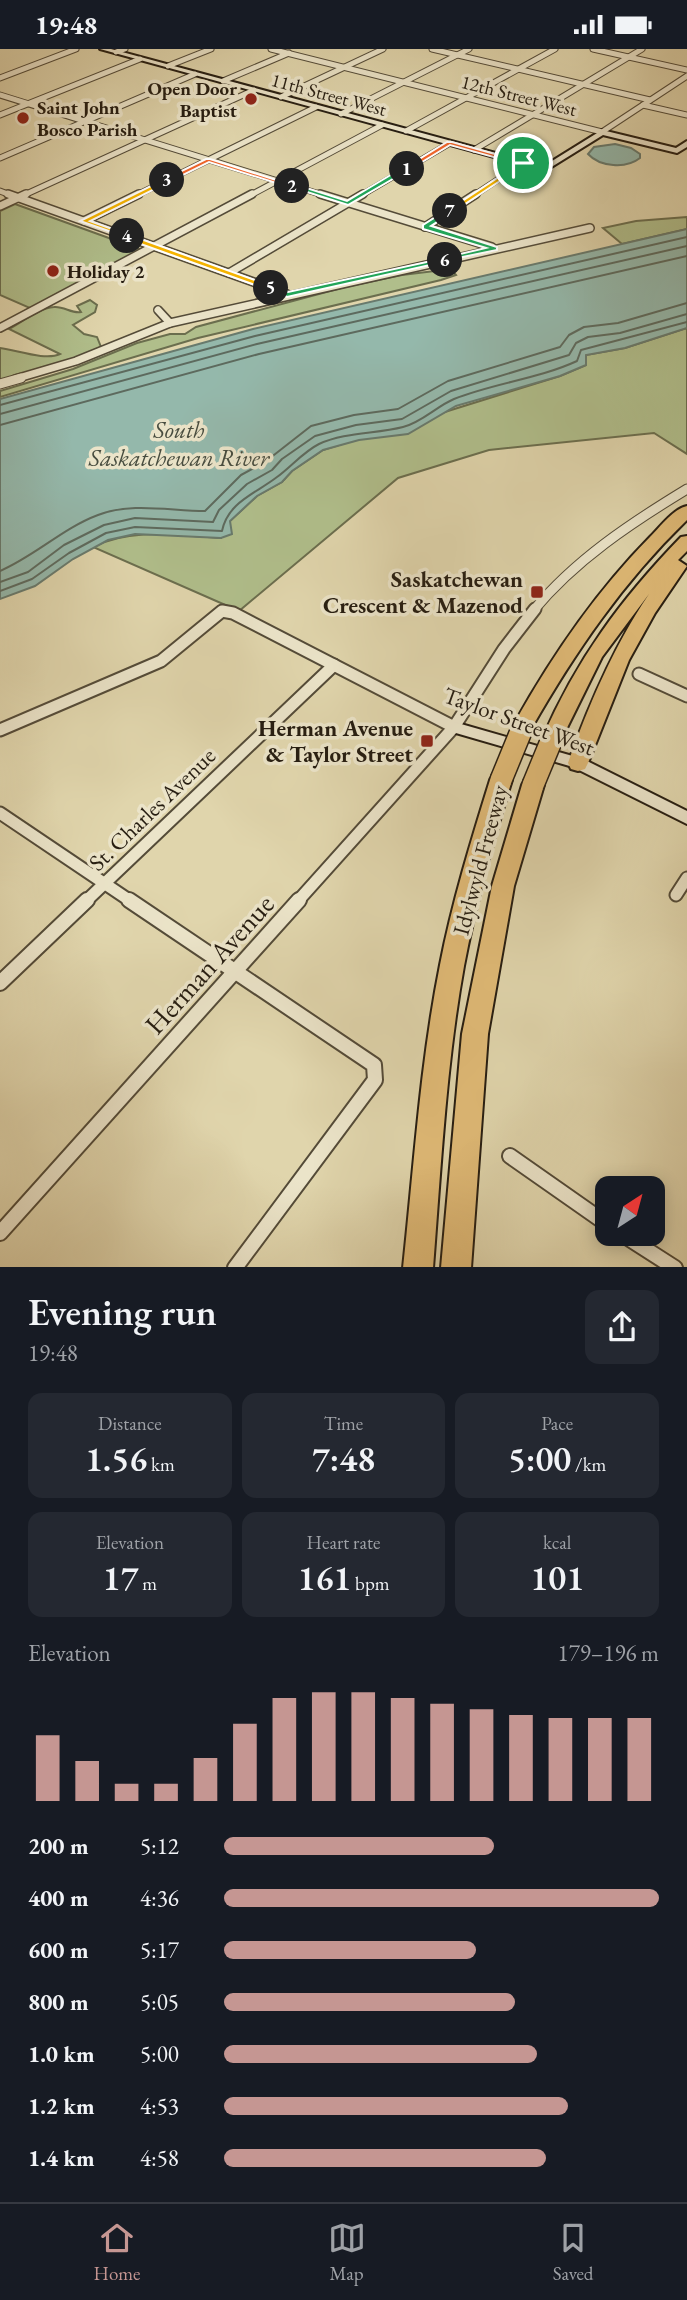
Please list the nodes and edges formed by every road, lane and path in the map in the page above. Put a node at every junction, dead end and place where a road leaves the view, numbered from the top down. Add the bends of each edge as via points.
1 (76, 49) edge
2 (103, 49) edge
3 (125, 49) edge
4 (211, 49) edge
5 (271, 49) edge
6 (298, 49) edge
7 (383, 49) edge
8 (432, 49) edge
9 (469, 49) edge
10 (555, 49) edge
11 (593, 49) edge
12 (642, 49) edge
13 (116, 53) junction
14 (288, 53) junction
15 (458, 55) junction
16 (629, 57) junction
17 (140, 59) junction
18 (168, 67) junction
19 (344, 67) junction
20 (519, 69) junction
21 (687, 70) edge
22 (195, 74) junction
23 (687, 76) edge
24 (0, 78) edge
25 (223, 81) junction
26 (404, 82) junction
27 (583, 85) junction
28 (254, 90) junction
29 (0, 96) edge
30 (281, 97) junction
31 (466, 98) junction
32 (650, 100) junction
33 (27, 104) junction
34 (643, 105) junction
35 (316, 107) junction
36 (341, 114) junction
37 (0, 115) edge
38 (533, 115) junction
39 (687, 115) edge
40 (85, 121) junction
41 (382, 125) junction
42 (406, 131) junction
43 (602, 132) junction
44 (144, 140) junction
45 (450, 143) junction
46 (687, 143) edge
47 (474, 150) junction
48 (0, 158) edge
49 (208, 160) junction
50 (523, 163) junction
51 (276, 181) junction
52 (0, 191) edge
53 (18, 198) junction
54 (348, 203) junction
55 (0, 206) edge
56 (84, 221) junction
57 (425, 227) junction
58 (590, 228) dead end
59 (154, 246) junction
60 (495, 248) junction
61 (229, 273) junction
62 (287, 294) junction
63 (158, 310) dead end
64 (170, 323) junction
65 (0, 328) edge
66 (0, 384) edge
67 (687, 489) edge
68 (687, 511) edge
69 (687, 541) edge
70 (687, 554) edge
71 (334, 665) junction
72 (639, 674) dead end
73 (687, 696) edge
74 (454, 727) junction
75 (0, 730) edge
76 (578, 763) junction
77 (0, 813) edge
78 (686, 817) edge
79 (687, 878) edge
80 (105, 883) junction
81 (676, 895) dead end
82 (234, 971) junction
83 (0, 983) edge
84 (510, 1156) dead end
85 (595, 1216) edge
86 (0, 1233) edge
87 (640, 1246) edge
88 (236, 1267) edge
89 (418, 1267) edge
90 (456, 1267) edge
91 (672, 1267) edge

1 - 24 street
2 - 13 street, 11th Street West
3 - 13 street
4 - 18 street
5 - 14 street, 12th Street West
6 - 14 street
7 - 19 street
8 - 15 street
9 - 15 street
10 - 20 street
11 - 16 street
12 - 16 street
13 - 17 street, 11th Street West
14 - 19 street, 12th Street West
14 - 25 street
15 - 20 street
15 - 26 street
16 - 21 street
16 - 27 street
17 - 18 street, 11th Street West
17 - 33 street
18 - 22 street, 11th Street West
19 - 26 street, 12th Street West
19 - 30 street
20 - 27 street
20 - 31 street
22 - 25 street, 11th Street West
22 - 40 street
23 - 32 street
25 - 28 street, 11th Street West
26 - 31 street, 12th Street West
26 - 36 street
27 - 32 street
27 - 38 street
28 - 30 street, 11th Street West
28 - 44 street
29 - 33 street
30 - 35 street, 11th Street West
31 - 38 street, 12th Street West
31 - 42 street
32 - 34 street
33 - 37 street
33 - 40 street
34 - 39 street
34 - 43 street
35 - 36 street, 11th Street West
35 - 49 street
36 - 41 street, 11th Street West
38 - 43 street, 12th Street West
38 - 47 street
40 - 44 street
40 - 48 street
41 - 42 street, 11th Street West
41 - 51 street
42 - 45 street, 11th Street West
43 - 46 street, 12th Street West via 677,151
43 - 50 street, 11th Street West via 545,169
44 - 49 street
44 - 53 street
45 - 47 street, 11th Street West
45 - 54 street
47 - 50 street, 11th Street West
49 - 51 street
49 - 56 street
50 - 57 street
51 - 54 street
51 - 59 street
52 - 53 street
53 - 55 street
53 - 56 street
54 - 57 street
54 - 61 street
56 - 59 street
57 - 60 street
58 - 60 street
59 - 61 street
59 - 65 street
60 - 62 street
61 - 62 street
62 - 64 street
63 - 64 street
64 - 66 street via 76,361
67 - 74 street, Herman Avenue via 614,535 545,598 492,665
68 - 89 highway, Idylwyld Freeway, bridge via 622,575 564,654 524,724 501,780 473,868 452,968
69 - 90 highway, Idylwyld Freeway, bridge via 652,577 584,672 520,821 475,1034
70 - 76 highway via 641,617 619,657
71 - 74 street, Taylor Street West
71 - 75 street, Taylor Street West via 222,611 161,661
71 - 80 street, St. Charles Avenue
72 - 73 street
74 - 76 street, Taylor Street West
74 - 82 street, Herman Avenue
76 - 78 street, Taylor Street West
77 - 80 street
79 - 81 street
80 - 82 street
80 - 83 street, St. Charles Avenue
82 - 86 street, Herman Avenue
82 - 88 street via 374,1065 375,1080
84 - 85 street
87 - 91 street

